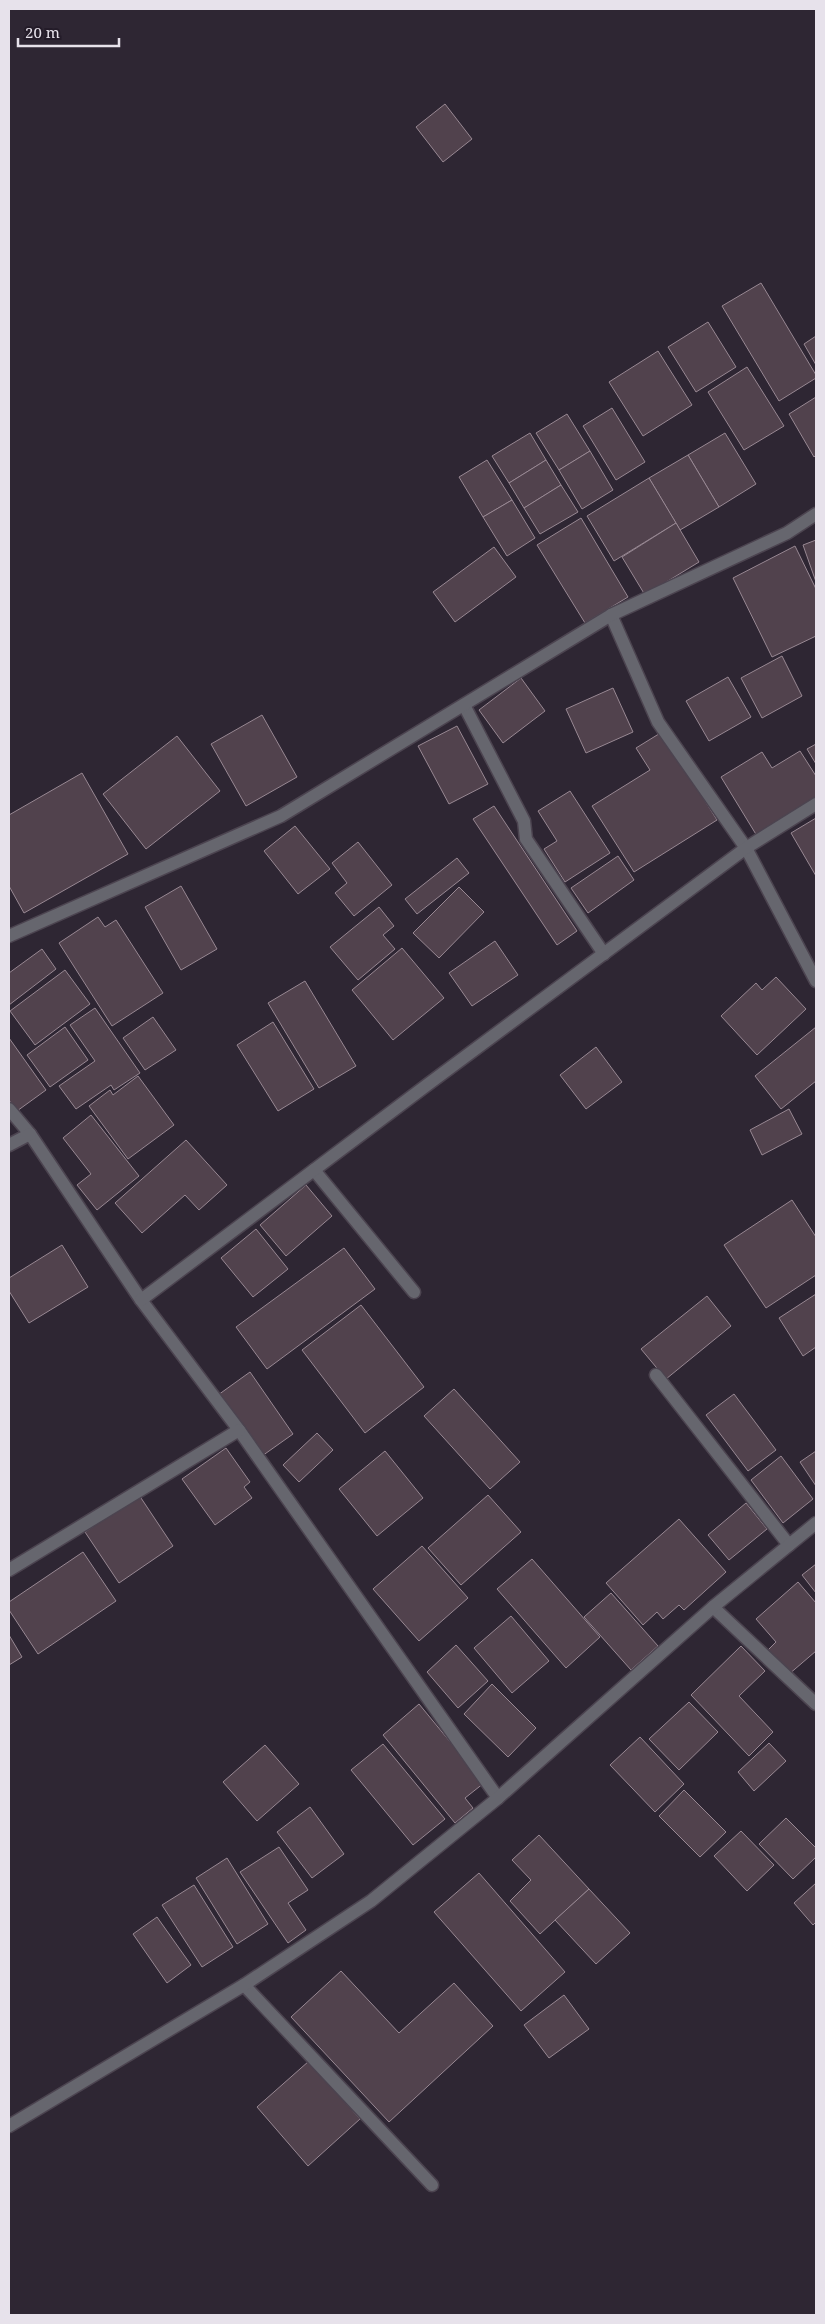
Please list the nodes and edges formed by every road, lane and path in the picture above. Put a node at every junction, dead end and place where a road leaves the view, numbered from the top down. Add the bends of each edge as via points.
1 (816, 514) edge
2 (611, 615) junction
3 (464, 704) junction
4 (816, 804) edge
5 (746, 848) junction
6 (9, 936) edge
7 (604, 954) junction
8 (816, 981) edge
9 (9, 1109) edge
10 (30, 1134) junction
11 (9, 1146) edge
12 (314, 1170) junction
13 (414, 1292) dead end
14 (141, 1300) junction
15 (656, 1374) dead end
16 (239, 1430) junction
17 (816, 1523) edge
18 (789, 1545) junction
19 (9, 1570) edge
20 (713, 1607) junction
21 (816, 1704) edge
22 (498, 1798) junction
23 (244, 1985) junction
24 (9, 2126) edge
25 (432, 2185) dead end

1 - 2 street via 786,533
2 - 3 street
2 - 5 street via 658,722
3 - 6 street via 282,816
3 - 7 street via 524,821 526,839
4 - 5 street
5 - 7 street
5 - 8 street
7 - 12 street
9 - 10 street
10 - 11 street
10 - 14 street
12 - 13 street
12 - 14 street
14 - 16 street
15 - 18 street
16 - 19 street
16 - 22 street
17 - 18 street
18 - 20 street
20 - 21 street
20 - 22 street
22 - 23 street via 371,1901
23 - 24 street
23 - 25 street

